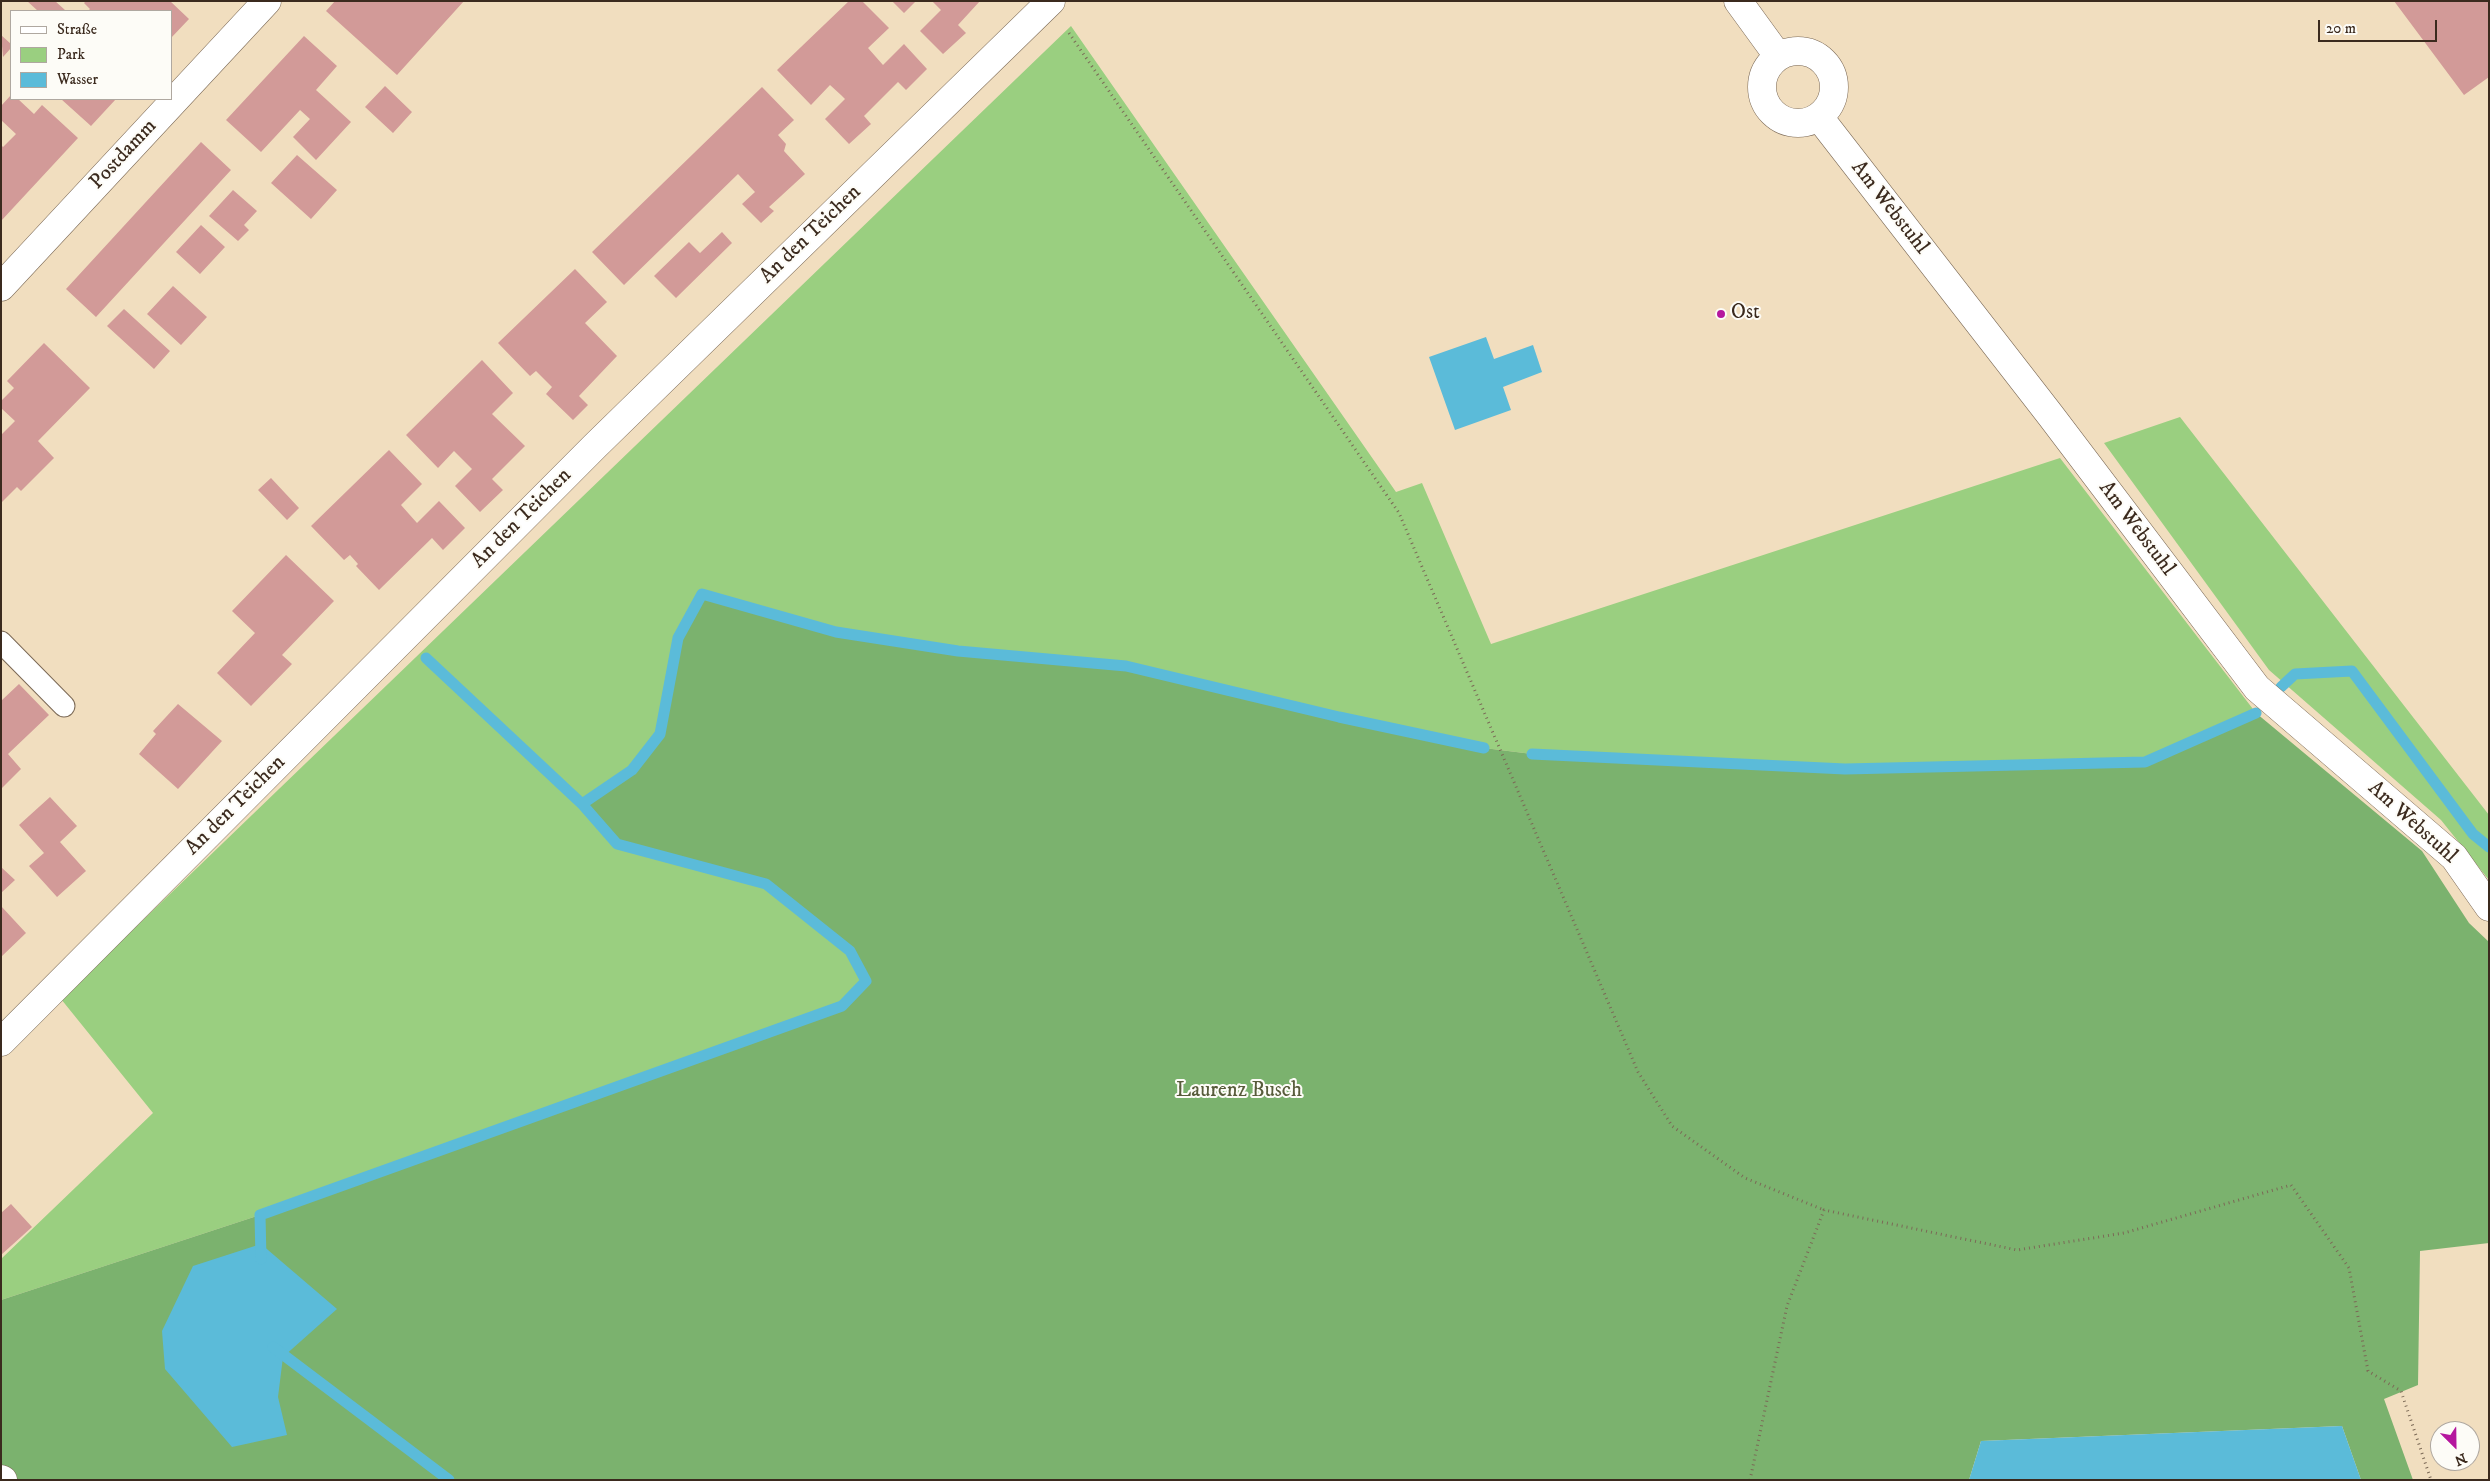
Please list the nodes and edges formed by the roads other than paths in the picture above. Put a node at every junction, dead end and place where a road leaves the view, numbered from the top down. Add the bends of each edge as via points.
1 (267, 1) edge
2 (1738, 1) edge
3 (1049, 2) edge
4 (1778, 56) junction
5 (1818, 117) junction
6 (1, 288) edge
7 (1, 642) edge
8 (64, 706) dead end
9 (2489, 907) edge
10 (1, 1042) edge

1 - 6 street, Postdamm
2 - 4 street
3 - 10 street, An den Teichen via 595,446
4 - 5 street via 1793,50 1809,51 1824,60 1832,74 1835,90 1830,106
4 - 5 street via 1766,67 1761,83 1763,99 1772,113 1786,122 1803,123
5 - 9 street, Am Webstuhl via 2257,688 2454,857
7 - 8 lane

